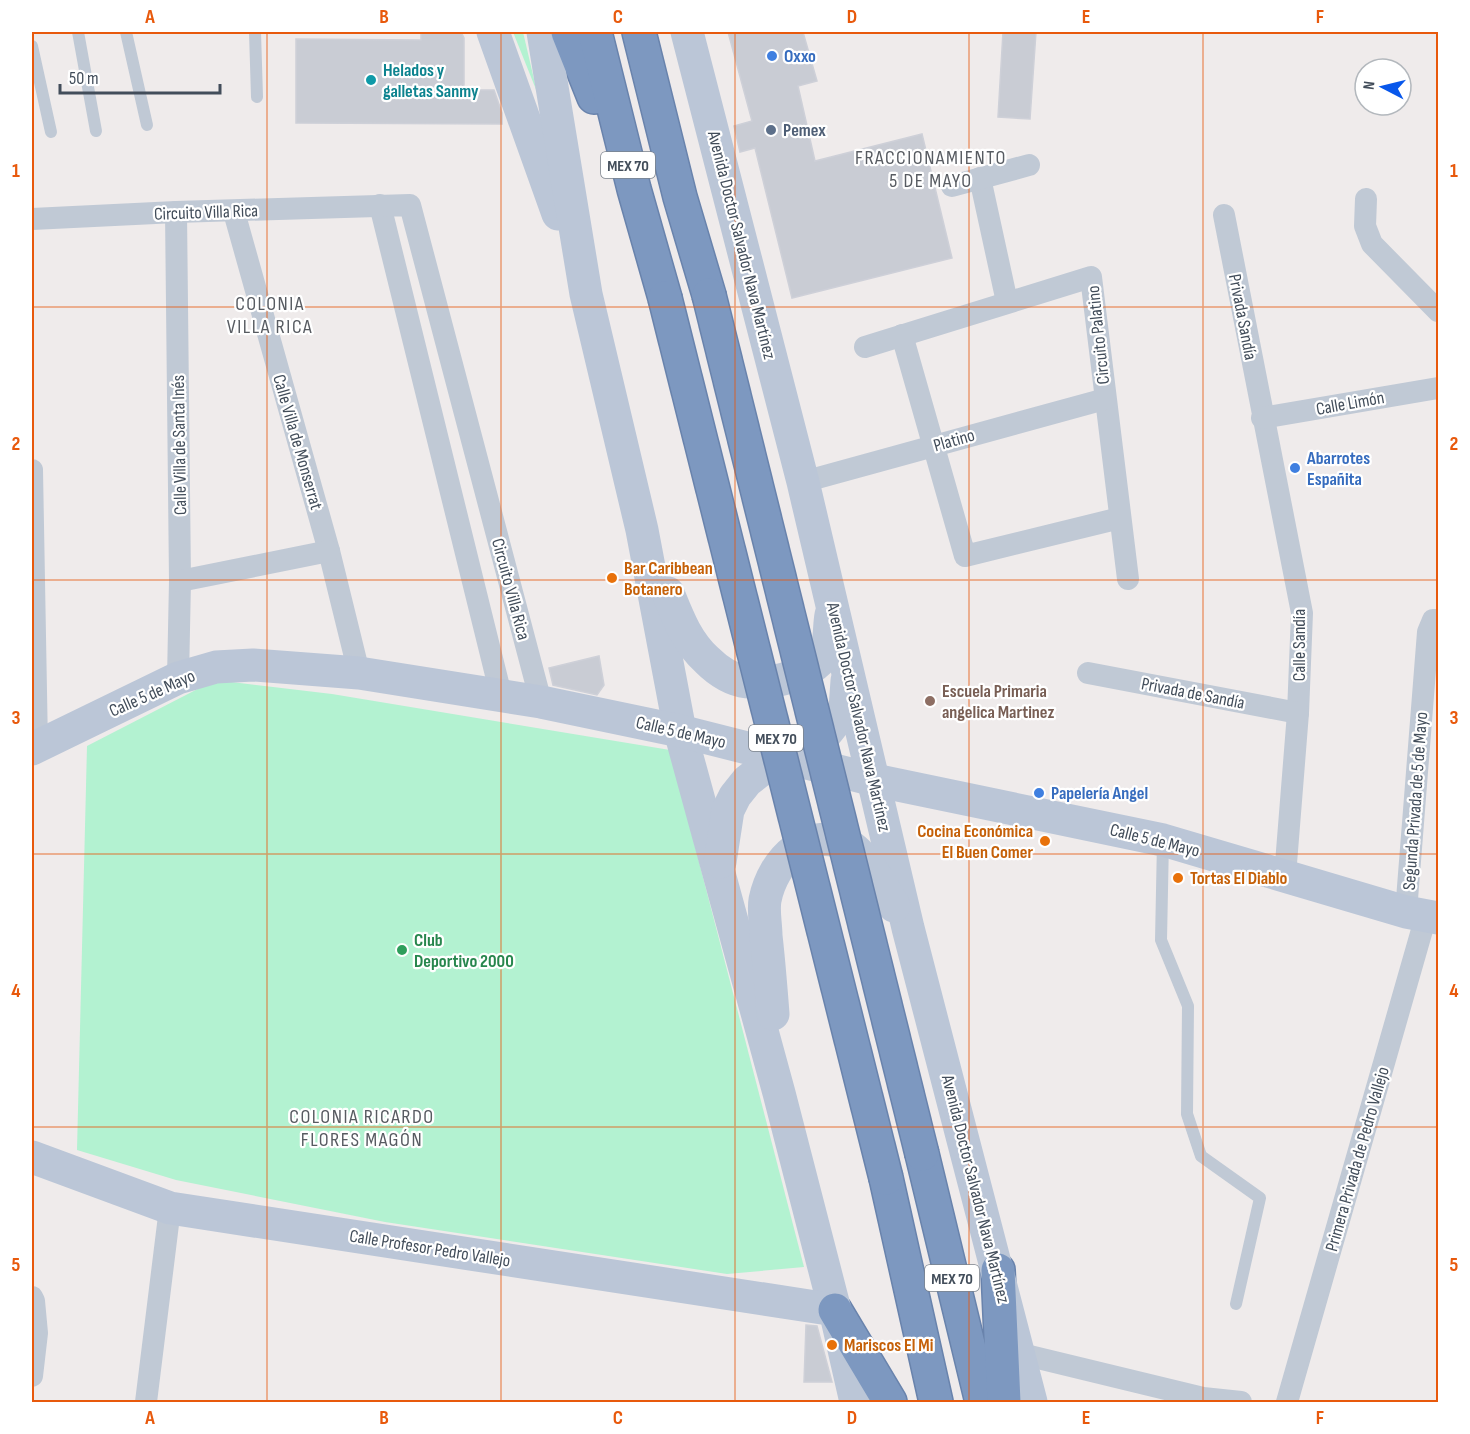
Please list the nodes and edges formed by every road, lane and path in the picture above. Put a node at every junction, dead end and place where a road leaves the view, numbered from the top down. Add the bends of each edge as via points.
1 (78, 32) edge
2 (126, 32) edge
3 (255, 32) edge
4 (493, 32) edge
5 (543, 32) edge
6 (568, 32) edge
7 (595, 32) edge
8 (639, 32) edge
9 (655, 32) edge
10 (687, 32) edge
11 (32, 46) edge
12 (257, 97) dead end
13 (147, 125) dead end
14 (96, 131) dead end
15 (51, 132) dead end
16 (1029, 165) dead end
17 (980, 178) junction
18 (952, 186) dead end
19 (634, 189) junction
20 (680, 197) junction
21 (1366, 199) dead end
22 (380, 205) junction
23 (176, 212) junction
24 (234, 212) junction
25 (1224, 215) dead end
26 (32, 219) edge
27 (586, 294) junction
28 (1007, 303) junction
29 (1438, 311) edge
30 (903, 335) junction
31 (865, 347) dead end
32 (1438, 388) edge
33 (1105, 399) junction
34 (1262, 418) junction
35 (472, 442) junction
36 (934, 446) junction
37 (441, 450) junction
38 (32, 470) edge
39 (803, 482) junction
40 (1120, 518) junction
41 (642, 530) junction
42 (329, 551) junction
43 (826, 578) junction
44 (1128, 579) dead end
45 (180, 581) junction
46 (1436, 620) edge
47 (359, 673) junction
48 (848, 673) junction
49 (1088, 673) dead end
50 (178, 678) junction
51 (501, 695) junction
52 (541, 702) junction
53 (1298, 713) junction
54 (680, 731) junction
55 (34, 747) edge
56 (784, 756) junction
57 (874, 780) junction
58 (1163, 840) junction
59 (718, 873) junction
60 (1285, 876) junction
61 (1424, 915) edge
62 (908, 928) junction
63 (779, 1093) junction
64 (32, 1157) edge
65 (170, 1208) junction
66 (998, 1270) junction
67 (32, 1297) edge
68 (1236, 1304) dead end
69 (835, 1310) junction
70 (1017, 1353) junction
71 (32, 1376) edge
72 (146, 1402) edge
73 (856, 1402) edge
74 (890, 1402) edge
75 (936, 1402) edge
76 (982, 1402) edge
77 (1004, 1402) edge
78 (1031, 1402) edge
79 (1241, 1402) edge
80 (1287, 1402) edge

1 - 14 lane
2 - 13 lane
3 - 12 lane
4 - 27 main road
5 - 27 main road
6 - 19 highway
7 - 19 highway, MEX 70
8 - 20 highway, MEX 70
9 - 20 highway
10 - 39 main road, Avenida Doctor Salvador Nava Martínez
11 - 15 lane
16 - 17 street
17 - 18 street
17 - 28 street
19 - 75 highway, MEX 70, bridge via 665,298 886,1178
20 - 76 highway, MEX 70, bridge via 709,295
21 - 29 street via 1365,226 1372,244
22 - 24 street, Circuito Villa Rica
22 - 35 street, Circuito Villa Rica via 410,205
22 - 37 street, Circuito Villa Rica
23 - 24 street, Circuito Villa Rica
23 - 26 street, Circuito Villa Rica
23 - 45 street, Calle Villa de Santa Inés
24 - 42 street, Calle Villa de Monserrat
25 - 34 street, Privada Sandía
27 - 41 main road
28 - 30 street, Circuito Palatino
28 - 33 street, Circuito Palatino via 1091,277
30 - 31 street, Circuito Palatino
30 - 36 street
32 - 34 street, Calle Limón
33 - 36 street, Platino
33 - 40 street, Circuito Palatino
34 - 53 street, Calle Sandía via 1302,613
35 - 37 street
35 - 52 street, Circuito Villa Rica
36 - 39 street, Platino
36 - 40 street via 965,556
37 - 51 street, Circuito Villa Rica
38 - 55 street
39 - 43 main road, Avenida Doctor Salvador Nava Martínez
40 - 44 street, Circuito Palatino
41 - 43 main road via 692,645 728,676 748,682 784,680 810,668 826,652 831,610
41 - 54 main road
42 - 45 street
42 - 47 street, Calle Villa de Monserrat
43 - 48 main road, Avenida Doctor Salvador Nava Martínez
45 - 50 street, Calle Villa de Santa Inés
46 - 61 street, Segunda Privada de 5 de Mayo via 1428,632
47 - 50 main road, Calle 5 de Mayo via 254,665 216,667
47 - 51 main road, Calle 5 de Mayo
48 - 56 main road via 845,709 836,723
48 - 57 main road, Avenida Doctor Salvador Nava Martínez
49 - 53 street, Privada de Sandía
50 - 55 main road, Calle 5 de Mayo
51 - 52 main road, Calle 5 de Mayo
52 - 54 main road, Calle 5 de Mayo
53 - 60 street, Calle Sandía
54 - 56 main road, Calle 5 de Mayo
54 - 59 main road
56 - 57 main road, Calle 5 de Mayo
56 - 59 main road via 747,781 735,796 728,810
57 - 58 main road, Calle 5 de Mayo
57 - 62 main road, Avenida Doctor Salvador Nava Martínez
58 - 60 main road, Calle 5 de Mayo
58 - 68 lane via 1161,940 1188,1006 1187,1114 1201,1156 1260,1198
59 - 63 main road
60 - 61 main road, Calle 5 de Mayo
61 - 80 street, Primera Privada de Pedro Vallejo
62 - 63 main road via 852,847 833,841 807,841 785,859 772,878 764,901
62 - 66 main road, Avenida Doctor Salvador Nava Martínez
63 - 69 main road
64 - 65 main road, Calle Profesor Pedro Vallejo
65 - 69 main road, Calle Profesor Pedro Vallejo
65 - 72 street
66 - 70 main road, Avenida Doctor Salvador Nava Martínez
66 - 77 highway
67 - 71 street via 37,1333
69 - 73 main road
69 - 74 highway
70 - 78 main road, Avenida Doctor Salvador Nava Martínez
70 - 79 street via 1203,1398

